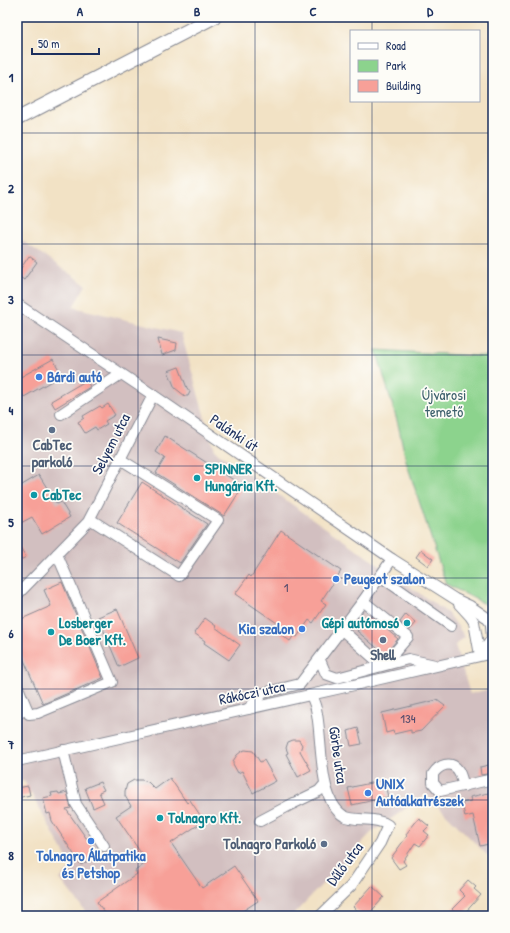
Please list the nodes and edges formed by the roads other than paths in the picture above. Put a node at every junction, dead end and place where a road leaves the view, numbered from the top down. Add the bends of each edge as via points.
1 (214, 17) edge
2 (17, 120) edge
3 (17, 304) edge
4 (121, 374) junction
5 (153, 395) junction
6 (61, 414) dead end
7 (120, 459) junction
8 (90, 519) junction
9 (57, 554) junction
10 (392, 559) junction
11 (380, 576) junction
12 (17, 595) edge
13 (455, 599) junction
14 (363, 601) junction
15 (492, 625) edge
16 (451, 626) dead end
17 (342, 630) junction
18 (493, 653) edge
19 (480, 656) junction
20 (320, 660) junction
21 (438, 665) junction
22 (17, 685) edge
23 (311, 695) junction
24 (27, 709) junction
25 (248, 709) junction
26 (17, 714) edge
27 (63, 750) junction
28 (17, 761) edge
29 (493, 778) edge
30 (325, 784) junction
31 (464, 786) dead end
32 (260, 821) dead end
33 (388, 825) joint
34 (104, 846) dead end
35 (320, 916) edge

1 - 2 main road
3 - 4 street, Palánki út
4 - 5 street, Palánki út
4 - 6 street
5 - 7 street, Selyem utca
5 - 10 street, Palánki út
7 - 8 street, Selyem utca
7 - 8 street via 218,520 179,576
8 - 9 street, Selyem utca
9 - 12 street, Selyem utca
9 - 24 street via 112,682 38,713 30,714
10 - 11 street
10 - 13 street, Palánki út
11 - 14 street
11 - 16 street
13 - 15 street, Palánki út via 486,617
13 - 19 street, Palánki út via 474,622
14 - 17 street
14 - 17 street via 408,637 389,659 377,661
15 - 19 street via 492,639
17 - 20 street
18 - 19 street, Rákóczi utca
19 - 21 street, Rákóczi utca
20 - 21 street via 326,674 337,678 408,659
20 - 25 street via 300,684 263,693
21 - 23 street, Rákóczi utca
22 - 24 street
23 - 25 street, Rákóczi utca
23 - 30 street, Görbe utca via 316,709
24 - 26 street
25 - 27 street, Rákóczi utca
27 - 28 street, Rákóczi utca
27 - 34 street via 76,804
29 - 31 street
30 - 32 street via 319,791
30 - 33 street, Görbe utca via 334,808 345,816 382,821
33 - 35 street, Dűlő utca via 380,843 351,886

